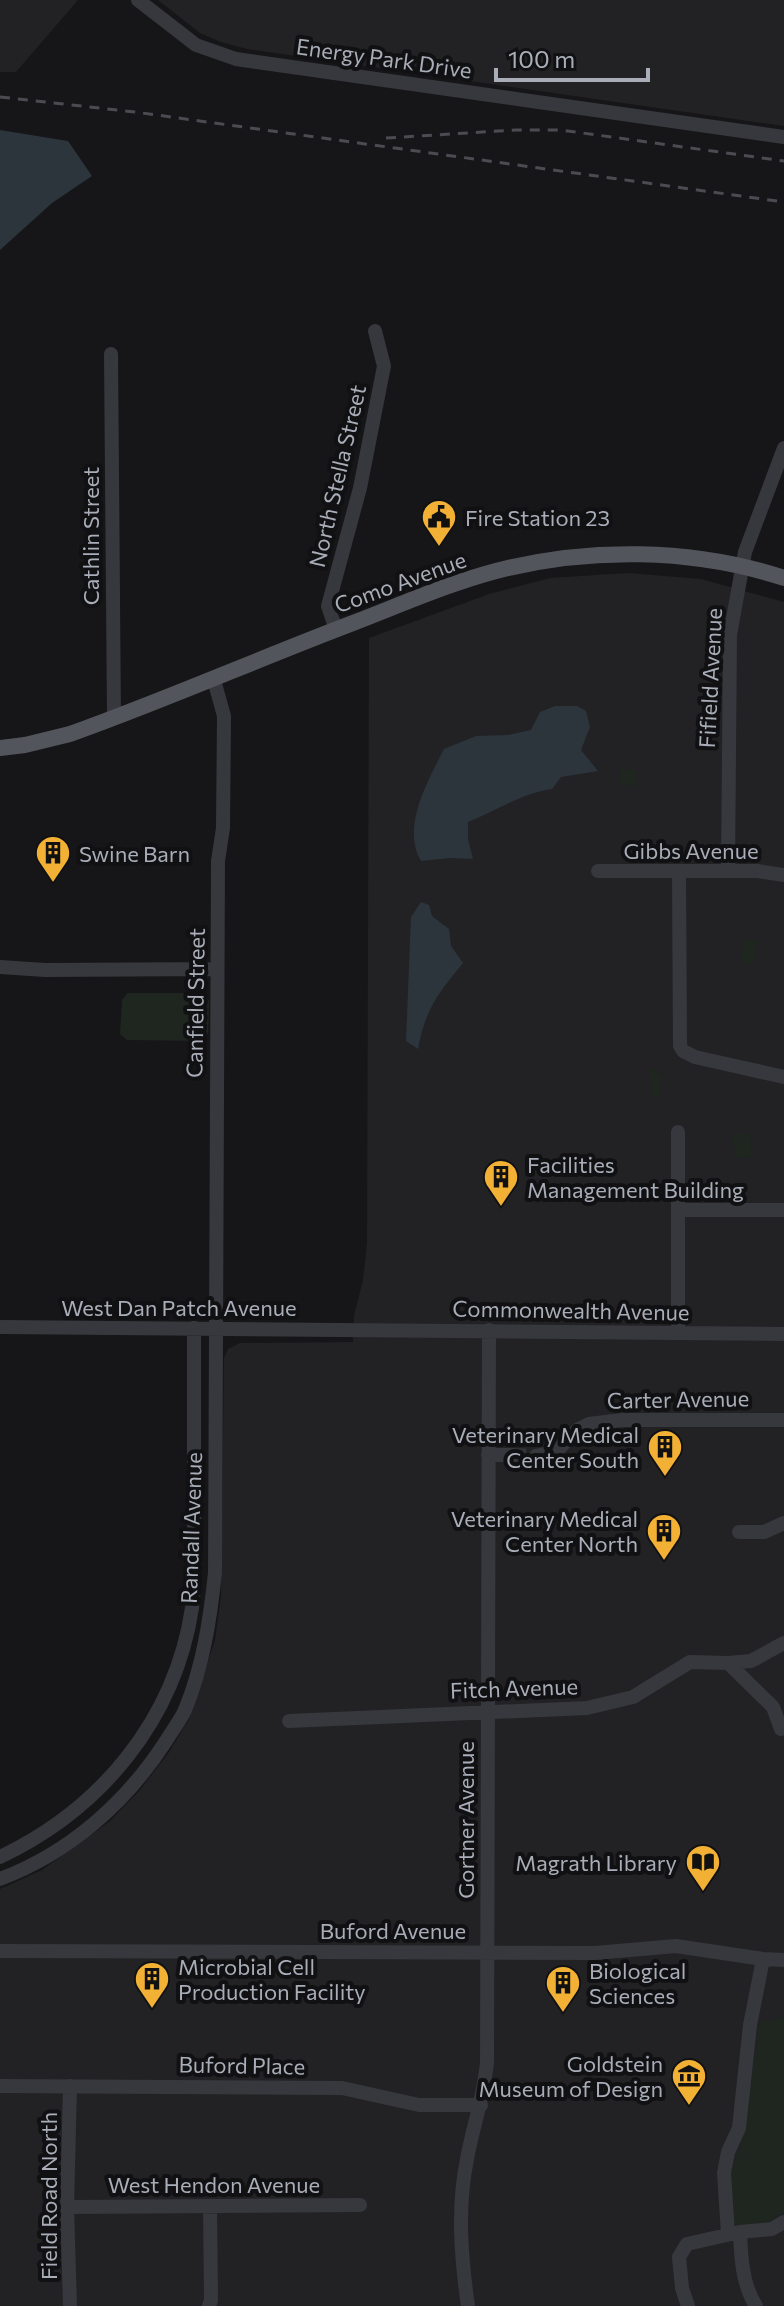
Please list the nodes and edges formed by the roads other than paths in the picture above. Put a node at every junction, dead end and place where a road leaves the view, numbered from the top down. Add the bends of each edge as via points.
1 (138, 0) edge
2 (784, 137) edge
3 (375, 331) dead end
4 (111, 354) dead end
5 (784, 448) edge
6 (742, 567) junction
7 (784, 578) edge
8 (336, 630) junction
9 (214, 680) junction
10 (114, 718) junction
11 (0, 748) edge
12 (598, 871) dead end
13 (679, 871) junction
14 (728, 871) junction
15 (784, 875) edge
16 (0, 967) edge
17 (217, 969) junction
18 (784, 1077) edge
19 (678, 1132) dead end
20 (679, 1210) junction
21 (784, 1210) edge
22 (0, 1327) edge
23 (194, 1328) junction
24 (215, 1328) junction
25 (489, 1330) junction
26 (357, 1331) joint
27 (678, 1333) junction
28 (784, 1334) edge
29 (784, 1420) edge
30 (488, 1455) junction
31 (512, 1455) tunnel mouth
32 (536, 1456) tunnel mouth
33 (784, 1523) edge
34 (739, 1532) dead end
35 (784, 1643) edge
36 (728, 1663) junction
37 (172, 1679) junction
38 (193, 1687) junction
39 (486, 1710) junction
40 (289, 1721) dead end
41 (781, 1729) dead end
42 (0, 1857) edge
43 (0, 1879) edge
44 (0, 1951) edge
45 (487, 1952) junction
46 (763, 1959) junction
47 (784, 1960) edge
48 (0, 2086) edge
49 (70, 2086) junction
50 (481, 2105) junction
51 (360, 2205) dead end
52 (210, 2206) junction
53 (67, 2207) junction
54 (784, 2222) edge
55 (734, 2233) junction
56 (70, 2306) edge
57 (209, 2306) edge
58 (468, 2306) edge
59 (688, 2306) edge
60 (756, 2306) edge

1 - 2 street, Energy Park Drive via 196,45 236,59
3 - 8 street, North Stella Street via 384,366 360,488 328,606
4 - 10 street, Cathlin Street
5 - 6 street, Fifield Avenue
6 - 7 main road, Como Avenue
6 - 8 main road, Como Avenue via 634,555 534,563 471,578
6 - 14 street, Fifield Avenue via 730,635
8 - 9 main road, Como Avenue
9 - 10 main road, Como Avenue
9 - 17 street, Canfield Street via 224,716
10 - 11 main road, Como Avenue via 49,740
12 - 13 street, Gibbs Avenue
13 - 14 street, Gibbs Avenue
13 - 18 street via 683,1051
14 - 15 street, Gibbs Avenue
16 - 17 street
17 - 24 street, Canfield Street
19 - 20 street
20 - 21 street
20 - 27 street
22 - 23 street, West Dan Patch Avenue
23 - 24 street, West Dan Patch Avenue
23 - 37 street, Randall Avenue via 194,1582 181,1658
24 - 26 street, West Dan Patch Avenue
24 - 38 street, Randall Avenue via 215,1573
25 - 26 street, Commonwealth Avenue
25 - 27 street, Commonwealth Avenue
25 - 30 street, Gortner Avenue
27 - 28 street, Commonwealth Avenue
29 - 32 street, Carter Avenue via 589,1424 557,1451
30 - 31 street
30 - 39 street, Gortner Avenue
33 - 34 street via 764,1532
35 - 36 street, Fitch Avenue via 751,1661
36 - 39 street, Fitch Avenue via 690,1662 633,1697 603,1705
36 - 41 street via 773,1707
37 - 38 street
37 - 42 street, Randall Avenue via 141,1740 94,1794 35,1840
38 - 43 street, Randall Avenue via 184,1713 155,1757 108,1812 44,1859
39 - 40 street, Fitch Avenue
39 - 45 street, Gortner Avenue
44 - 45 street, Buford Avenue
45 - 46 street, Buford Avenue via 595,1953 676,1946
45 - 50 street, Gortner Avenue via 487,2062
46 - 47 street, Buford Avenue
46 - 55 street via 739,2128 724,2173
48 - 49 street, Buford Place
49 - 50 street, Buford Place via 342,2088 419,2105
49 - 53 street, Field Road North
50 - 58 street, Gortner Avenue via 462,2194
51 - 52 street, West Hendon Avenue
52 - 53 street, West Hendon Avenue
52 - 57 street
53 - 56 street, Field Road North
54 - 55 street via 772,2229
55 - 59 street via 687,2244 679,2257
55 - 60 street

